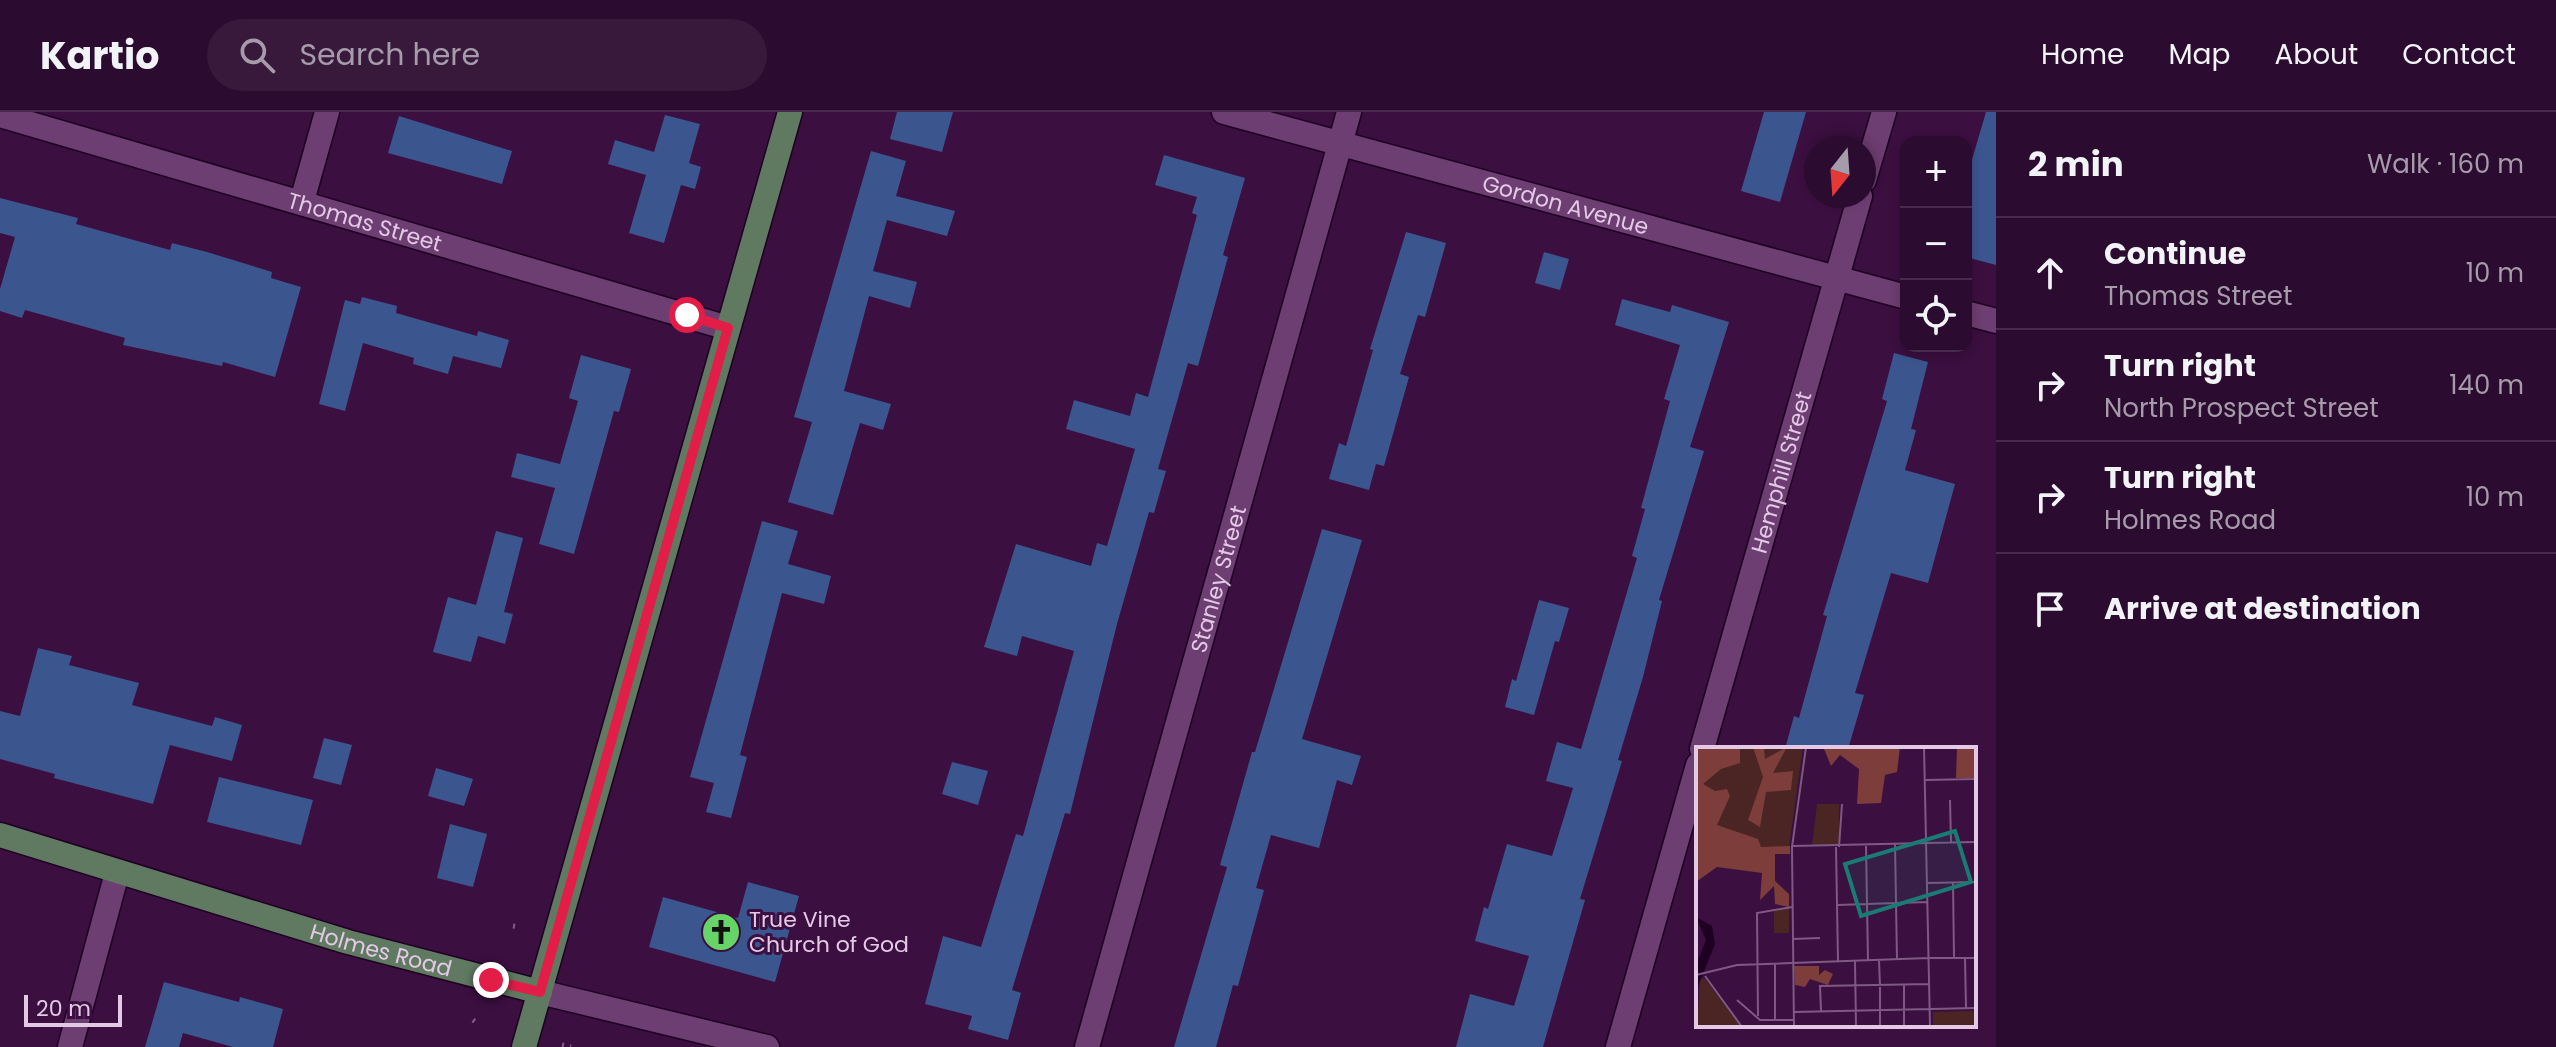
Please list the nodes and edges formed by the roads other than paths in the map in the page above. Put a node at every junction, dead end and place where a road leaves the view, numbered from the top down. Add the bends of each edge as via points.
1 (327, 112) edge
2 (790, 112) edge
3 (1224, 112) edge
4 (1349, 112) edge
5 (1884, 112) edge
6 (0, 115) edge
7 (1876, 139) edge
8 (1341, 142) junction
9 (302, 201) junction
10 (1856, 208) edge
11 (1836, 278) junction
12 (1900, 295) edge
13 (1972, 315) edge
14 (1996, 321) edge
15 (728, 328) junction
16 (1703, 747) edge
17 (1696, 772) edge
18 (0, 835) edge
19 (117, 873) junction
20 (540, 992) junction
21 (70, 1047) edge
22 (524, 1047) edge
23 (767, 1047) edge
24 (1087, 1047) edge
25 (1618, 1047) edge

1 - 9 street
2 - 15 main road
3 - 8 street, Gordon Avenue
4 - 8 street, Stanley Street
5 - 7 street
6 - 9 street, Thomas Street
8 - 11 street, Gordon Avenue
8 - 24 street, Stanley Street
9 - 15 street, Thomas Street
10 - 11 street, Hemphill Street
11 - 12 street, Gordon Avenue
11 - 16 street, Hemphill Street
13 - 14 street
15 - 20 main road
17 - 25 street
18 - 19 main road, Holmes Road
19 - 20 main road, Holmes Road
19 - 21 street
20 - 22 main road
20 - 23 street, Holmes Road

